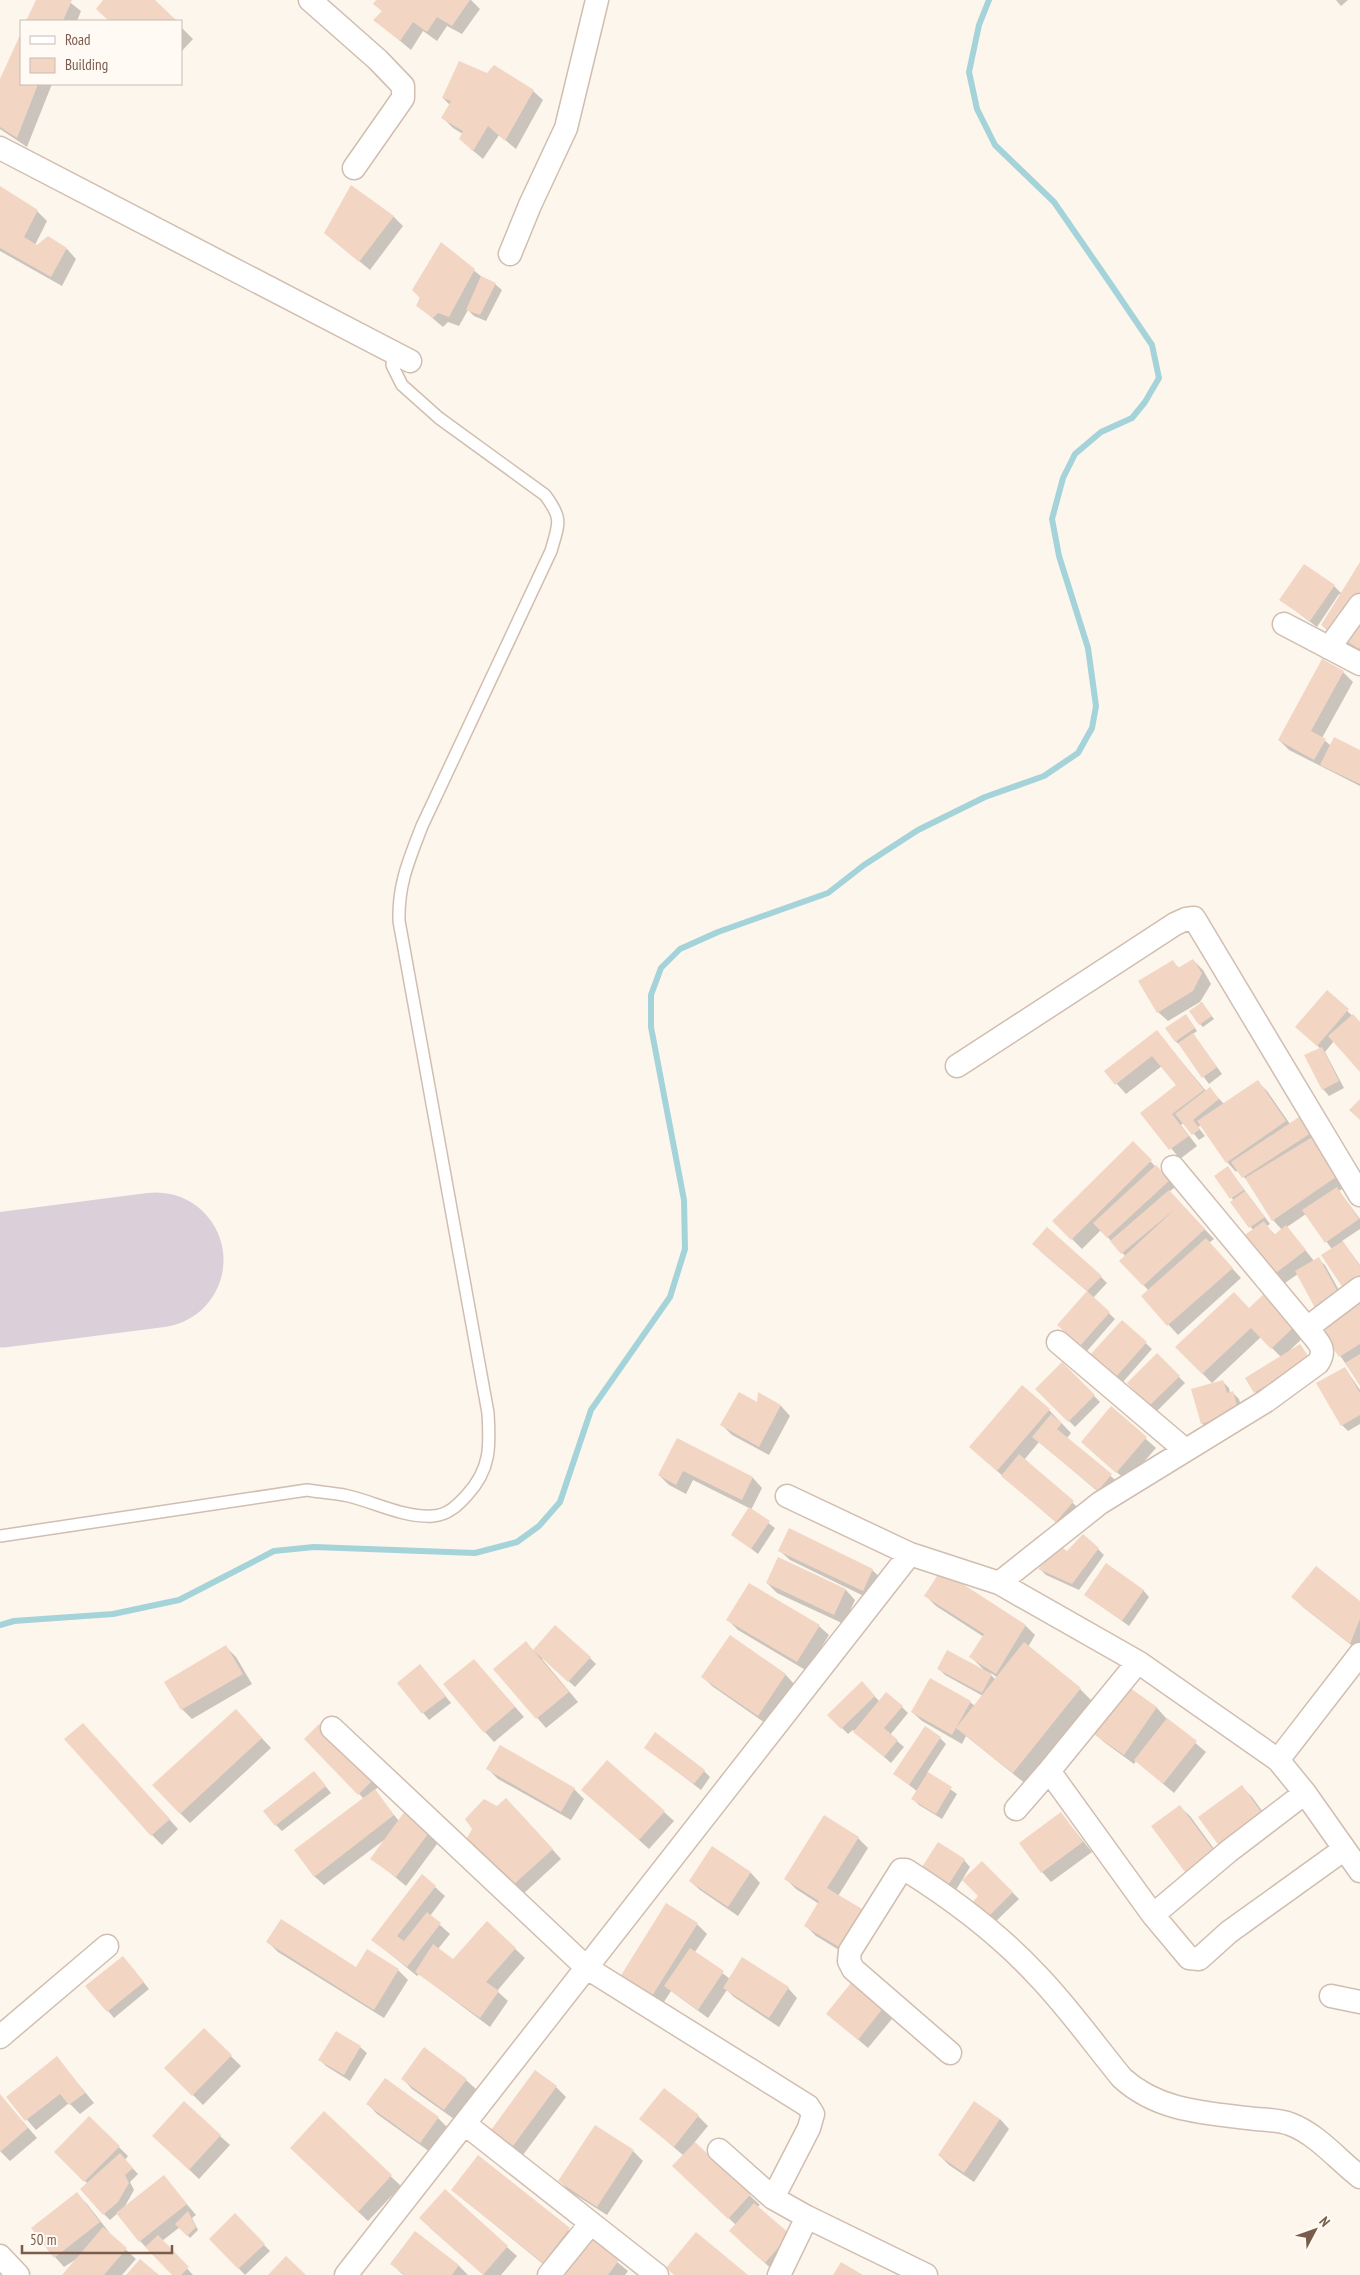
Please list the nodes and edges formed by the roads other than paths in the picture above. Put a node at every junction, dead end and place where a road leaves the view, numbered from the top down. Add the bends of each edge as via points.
1 (310, 0) edge
2 (597, 0) edge
3 (0, 148) edge
4 (354, 168) dead end
5 (510, 254) dead end
6 (402, 357) joint
7 (1360, 605) edge
8 (1284, 624) dead end
9 (1329, 648) junction
10 (1360, 664) edge
11 (957, 1066) dead end
12 (1173, 1167) dead end
13 (1360, 1195) edge
14 (1360, 1288) edge
15 (1307, 1328) junction
16 (1058, 1342) dead end
17 (1184, 1449) junction
18 (787, 1496) dead end
19 (0, 1536) edge
20 (910, 1554) junction
21 (999, 1583) junction
22 (1360, 1654) edge
23 (1138, 1662) junction
24 (332, 1728) dead end
25 (1278, 1760) junction
26 (1049, 1771) junction
27 (1305, 1793) junction
28 (1016, 1809) dead end
29 (1343, 1850) junction
30 (1360, 1871) edge
31 (1153, 1915) junction
32 (107, 1946) dead end
33 (587, 1968) junction
34 (1331, 1996) dead end
35 (1360, 2002) edge
36 (0, 2037) edge
37 (950, 2054) dead end
38 (465, 2124) junction
39 (719, 2150) dead end
40 (1360, 2178) edge
41 (773, 2198) junction
42 (807, 2217) junction
43 (591, 2223) junction
44 (0, 2256) edge
45 (18, 2275) edge
46 (346, 2275) edge
47 (549, 2275) edge
48 (657, 2275) edge
49 (779, 2275) edge
50 (926, 2275) edge

1 - 4 street via 403,86 403,98
2 - 5 street via 566,128
3 - 6 street
6 - 19 lane via 392,365 402,385 439,418 545,495 556,509 559,524 551,551 422,826 398,898 399,921 488,1413 490,1441 487,1465 475,1487 454,1509 435,1516 417,1515 344,1495 307,1490
7 - 9 street
8 - 9 street
9 - 10 street
11 - 13 street via 1175,924 1194,918
12 - 15 street
14 - 15 street
15 - 17 street via 1323,1349 1318,1363 1266,1401
16 - 17 street
17 - 21 street via 1100,1503
18 - 20 street
20 - 21 street
20 - 33 street
21 - 23 street
22 - 25 street
23 - 25 street
23 - 26 street
24 - 33 street
25 - 27 street
26 - 28 street
26 - 31 street
27 - 29 street
27 - 31 street
29 - 30 street
29 - 31 street via 1229,1932 1199,1959 1189,1958
32 - 36 street
33 - 38 street
33 - 41 street via 808,2106 813,2114 809,2128
34 - 35 street
37 - 40 street via 853,1969 849,1960 850,1951 901,1870 950,1898 993,1933 1038,1976 1132,2087 1158,2102 1187,2110 1289,2123 1331,2150
38 - 43 street
38 - 46 street
39 - 41 street
41 - 42 street
42 - 49 street
42 - 50 street
43 - 47 street
43 - 48 street
44 - 45 street

